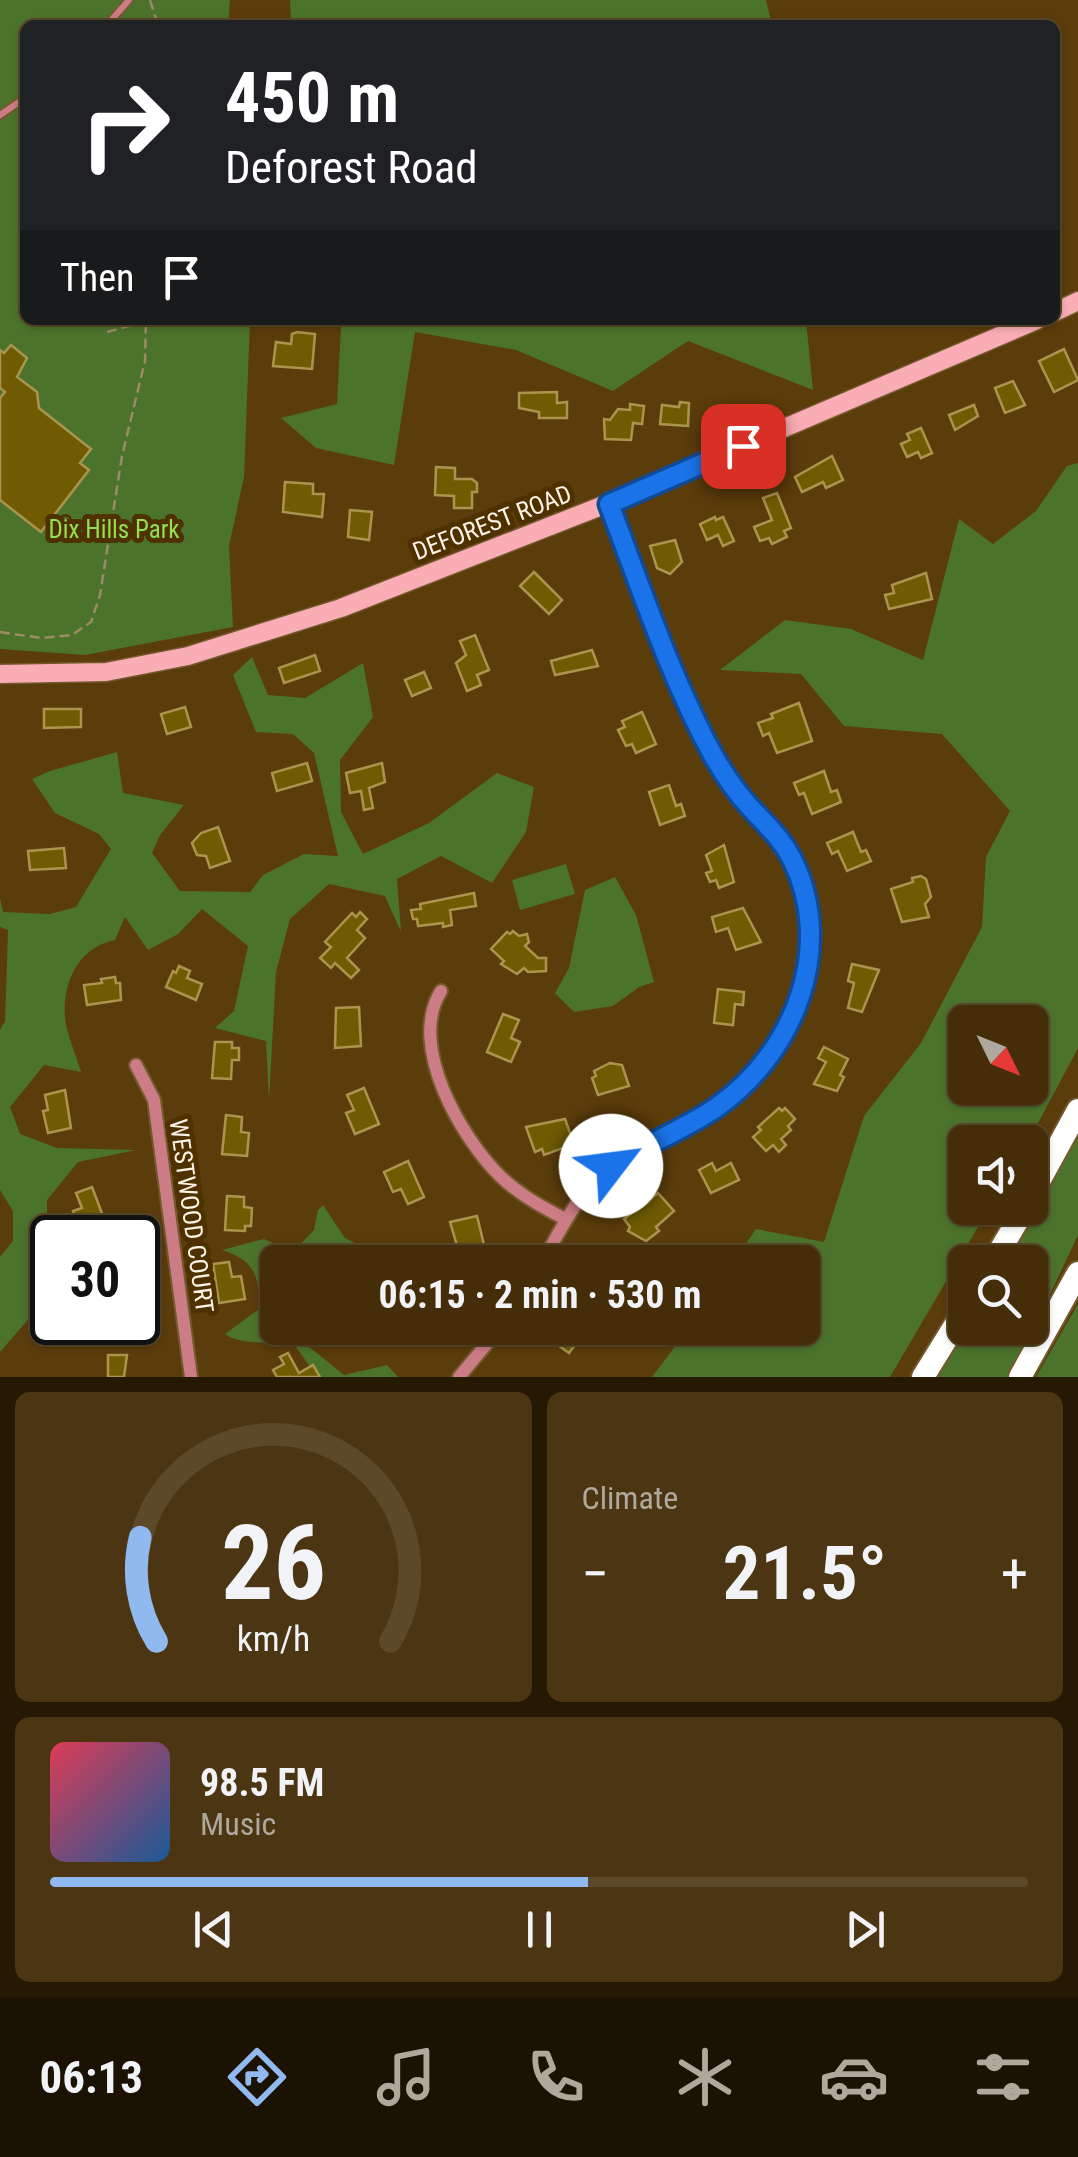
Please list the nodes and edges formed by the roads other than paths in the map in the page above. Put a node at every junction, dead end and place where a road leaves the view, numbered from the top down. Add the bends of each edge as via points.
1 (128, 0) edge
2 (112, 20) edge
3 (1025, 325) edge
4 (609, 504) junction
5 (0, 674) edge
6 (441, 991) dead end
7 (136, 1066) dead end
8 (1078, 1110) edge
9 (1048, 1165) edge
10 (565, 1220) junction
11 (551, 1245) edge
12 (1078, 1273) edge
13 (948, 1337) edge
14 (486, 1345) edge
15 (191, 1377) edge
16 (459, 1377) edge
17 (923, 1377) edge
18 (1020, 1377) edge

1 - 2 lane
3 - 4 street, DEFOREST ROAD
4 - 5 street, DEFOREST ROAD via 341,608 188,656 106,672
4 - 10 street via 699,727 731,782 792,857 813,932 801,994 768,1057 721,1104 611,1166
6 - 10 street via 430,1028 442,1087 456,1116 500,1176
7 - 15 street, WESTWOOD COURT via 154,1100
8 - 9 highway
10 - 11 street
12 - 18 highway
13 - 17 highway
14 - 16 street

